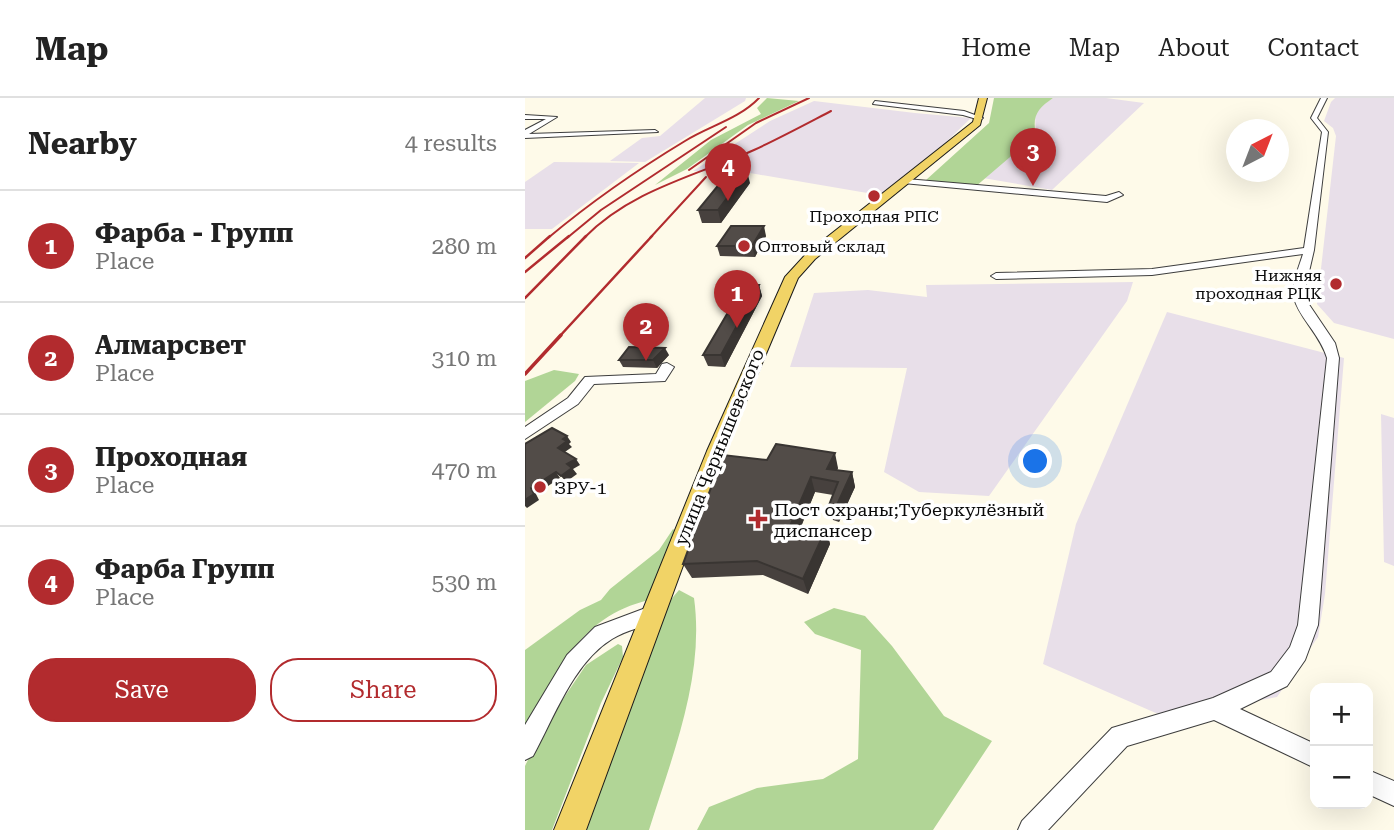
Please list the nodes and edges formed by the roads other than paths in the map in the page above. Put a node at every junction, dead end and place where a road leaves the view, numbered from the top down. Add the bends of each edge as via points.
1 (1324, 98) edge
2 (903, 101) dead end
3 (875, 103) dead end
4 (978, 110) edge
5 (525, 117) edge
6 (655, 132) dead end
7 (525, 134) edge
8 (906, 181) junction
9 (1119, 195) dead end
10 (1308, 250) junction
11 (996, 276) dead end
12 (667, 367) dead end
13 (525, 434) edge
14 (651, 615) junction
15 (1215, 709) junction
16 (525, 748) edge
17 (1310, 755) edge
18 (1373, 784) edge
19 (1394, 794) edge
20 (570, 830) edge
21 (1031, 830) edge

1 - 10 street via 1314,118 1325,132
2 - 4 street
3 - 4 street
4 - 8 main road, улица Чернышевского via 977,122
5 - 7 street via 554,117
6 - 7 street
8 - 9 street via 1107,199
8 - 14 main road, улица Чернышевского via 792,276
10 - 11 street via 1152,272
10 - 15 street via 1300,300 1329,343 1333,358 1308,625 1299,653 1279,679
12 - 13 street via 660,378 590,380 573,401
14 - 16 street via 597,637 577,658
14 - 20 main road, улица Чернышевского
15 - 17 street
15 - 21 street via 1120,736
18 - 19 street

